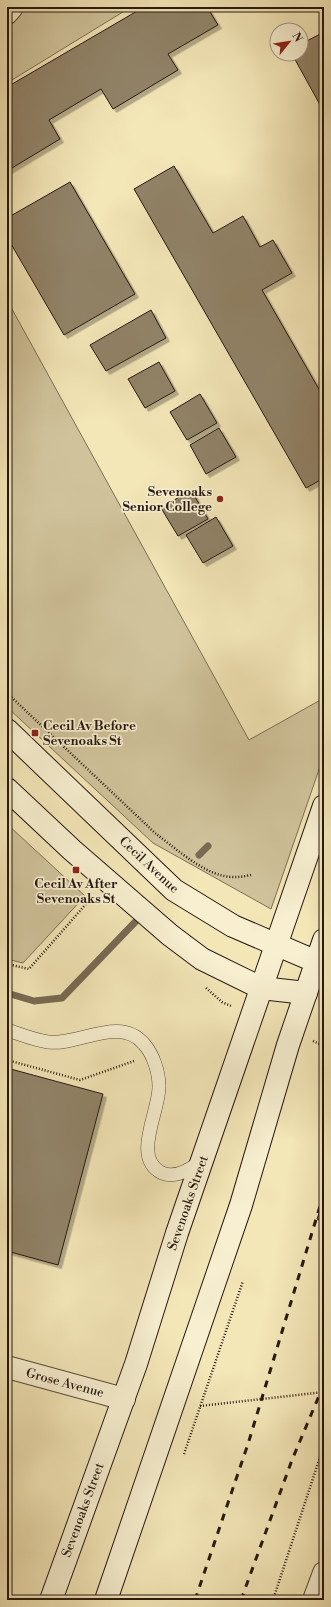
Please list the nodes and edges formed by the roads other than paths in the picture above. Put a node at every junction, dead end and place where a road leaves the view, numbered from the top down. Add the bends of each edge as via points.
1 (12, 7) edge
2 (7, 13) edge
3 (7, 730) edge
4 (7, 789) edge
5 (324, 806) edge
6 (324, 940) edge
7 (276, 946) junction
8 (321, 964) edge
9 (260, 988) junction
10 (306, 993) junction
11 (7, 1030) edge
12 (202, 1161) junction
13 (7, 1367) edge
14 (124, 1399) junction
15 (324, 1573) edge
16 (51, 1600) edge
17 (106, 1600) edge
18 (314, 1600) edge

1 - 2 main road
3 - 7 main road, Cecil Avenue via 174,890 233,926
4 - 9 main road via 72,850 170,935 202,959
5 - 7 main road, Sevenoaks Street
6 - 8 main road
7 - 8 main road, Cecil Avenue
7 - 9 main road, Sevenoaks Street
8 - 10 main road
9 - 10 main road
9 - 12 main road, Sevenoaks Street
10 - 17 main road via 241,1205
11 - 12 lane via 48,1042 81,1039 114,1031 137,1037 151,1056 157,1070 159,1087 147,1148 149,1160 157,1170 166,1174 184,1172
12 - 14 main road, Sevenoaks Street
13 - 14 main road, Grose Avenue
14 - 16 main road, Sevenoaks Street
15 - 18 main road

